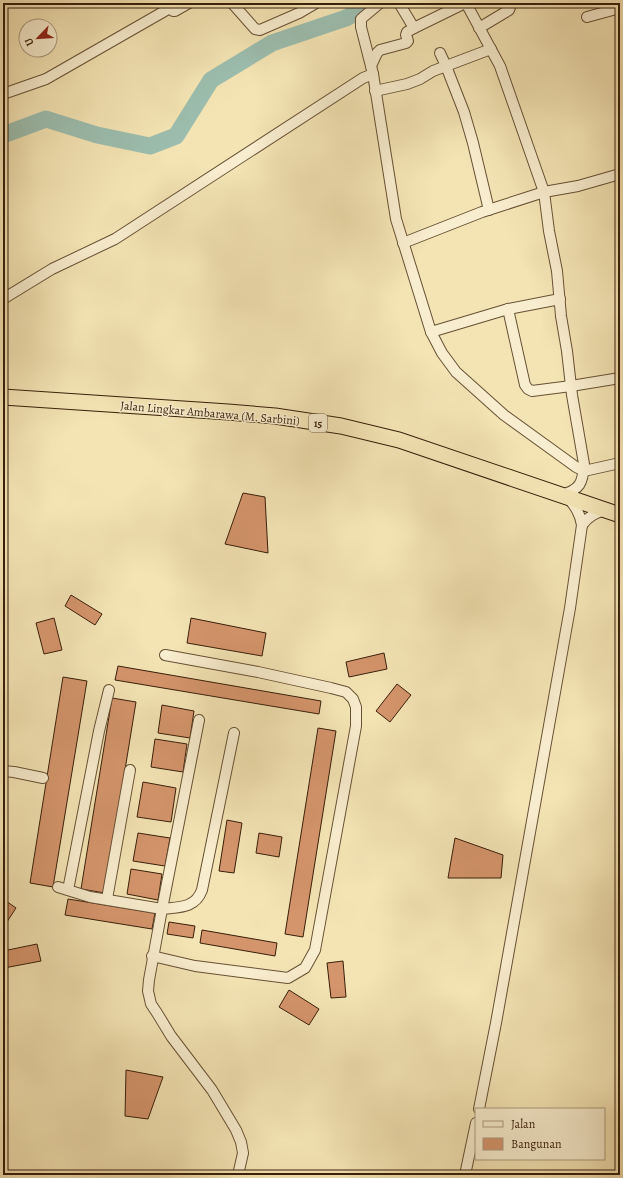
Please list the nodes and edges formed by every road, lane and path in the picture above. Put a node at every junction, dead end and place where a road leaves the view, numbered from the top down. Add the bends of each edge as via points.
1 (189, 3) edge
2 (232, 3) edge
3 (316, 3) edge
4 (380, 3) edge
5 (399, 3) edge
6 (465, 3) edge
7 (509, 3) edge
8 (167, 6) edge
9 (620, 8) edge
10 (587, 17) dead end
11 (414, 28) junction
12 (479, 28) junction
13 (490, 49) junction
14 (440, 53) dead end
15 (446, 66) junction
16 (372, 70) junction
17 (375, 91) junction
18 (3, 94) edge
19 (620, 174) edge
20 (544, 192) junction
21 (489, 210) junction
22 (403, 244) junction
23 (3, 299) edge
24 (560, 299) junction
25 (508, 309) junction
26 (431, 332) junction
27 (620, 378) edge
28 (571, 386) junction
29 (3, 397) edge
30 (620, 464) edge
31 (584, 471) junction
32 (580, 485) junction
33 (564, 496) junction
34 (601, 508) junction
35 (620, 515) edge
36 (582, 525) junction
37 (165, 655) dead end
38 (109, 690) dead end
39 (199, 720) dead end
40 (234, 733) dead end
41 (130, 770) dead end
42 (3, 771) edge
43 (43, 778) dead end
44 (107, 899) junction
45 (162, 909) junction
46 (152, 956) junction
47 (479, 1108) edge
48 (475, 1128) edge
49 (238, 1175) edge
50 (465, 1175) edge

1 - 8 street via 175,11
2 - 3 street via 255,29 260,30
4 - 16 street via 361,19
5 - 11 street
6 - 11 street
6 - 12 street
7 - 12 street via 509,10
8 - 18 street via 46,79
9 - 10 street
11 - 16 street via 406,32 406,43 380,50
12 - 13 street
13 - 15 street
13 - 20 street via 500,66
14 - 15 street
15 - 17 street via 407,84
15 - 21 street via 473,143
16 - 17 street
16 - 23 street via 116,239 52,269
17 - 22 street via 396,219
19 - 20 street
20 - 21 street
20 - 24 street
21 - 22 street
22 - 26 street
24 - 25 street
24 - 28 street
25 - 26 street
25 - 28 street via 528,389 532,391
26 - 31 street via 456,372 504,415 576,468
27 - 28 street
28 - 31 street
29 - 33 highway, Jalan Lingkar Ambarawa (M. Sarbini) / 15 via 275,416 341,426 399,440
30 - 31 street
31 - 32 street
32 - 33 street
32 - 34 street via 589,500
33 - 34 highway, Jalan Lingkar Ambarawa (M. Sarbini) / 15
33 - 36 street via 576,507
34 - 35 highway, Jalan Lingkar Ambarawa (M. Sarbini) / 15
34 - 36 street
36 - 47 street via 570,608
37 - 46 street via 346,692 356,707 356,726 315,950 305,968 288,978 195,966
38 - 44 street via 63,888 90,897
39 - 45 street
40 - 45 street via 199,898 184,906
41 - 44 street
42 - 43 street
44 - 45 street
45 - 46 street
46 - 49 street via 148,991 151,1004 212,1090 236,1130 242,1153
48 - 50 street

